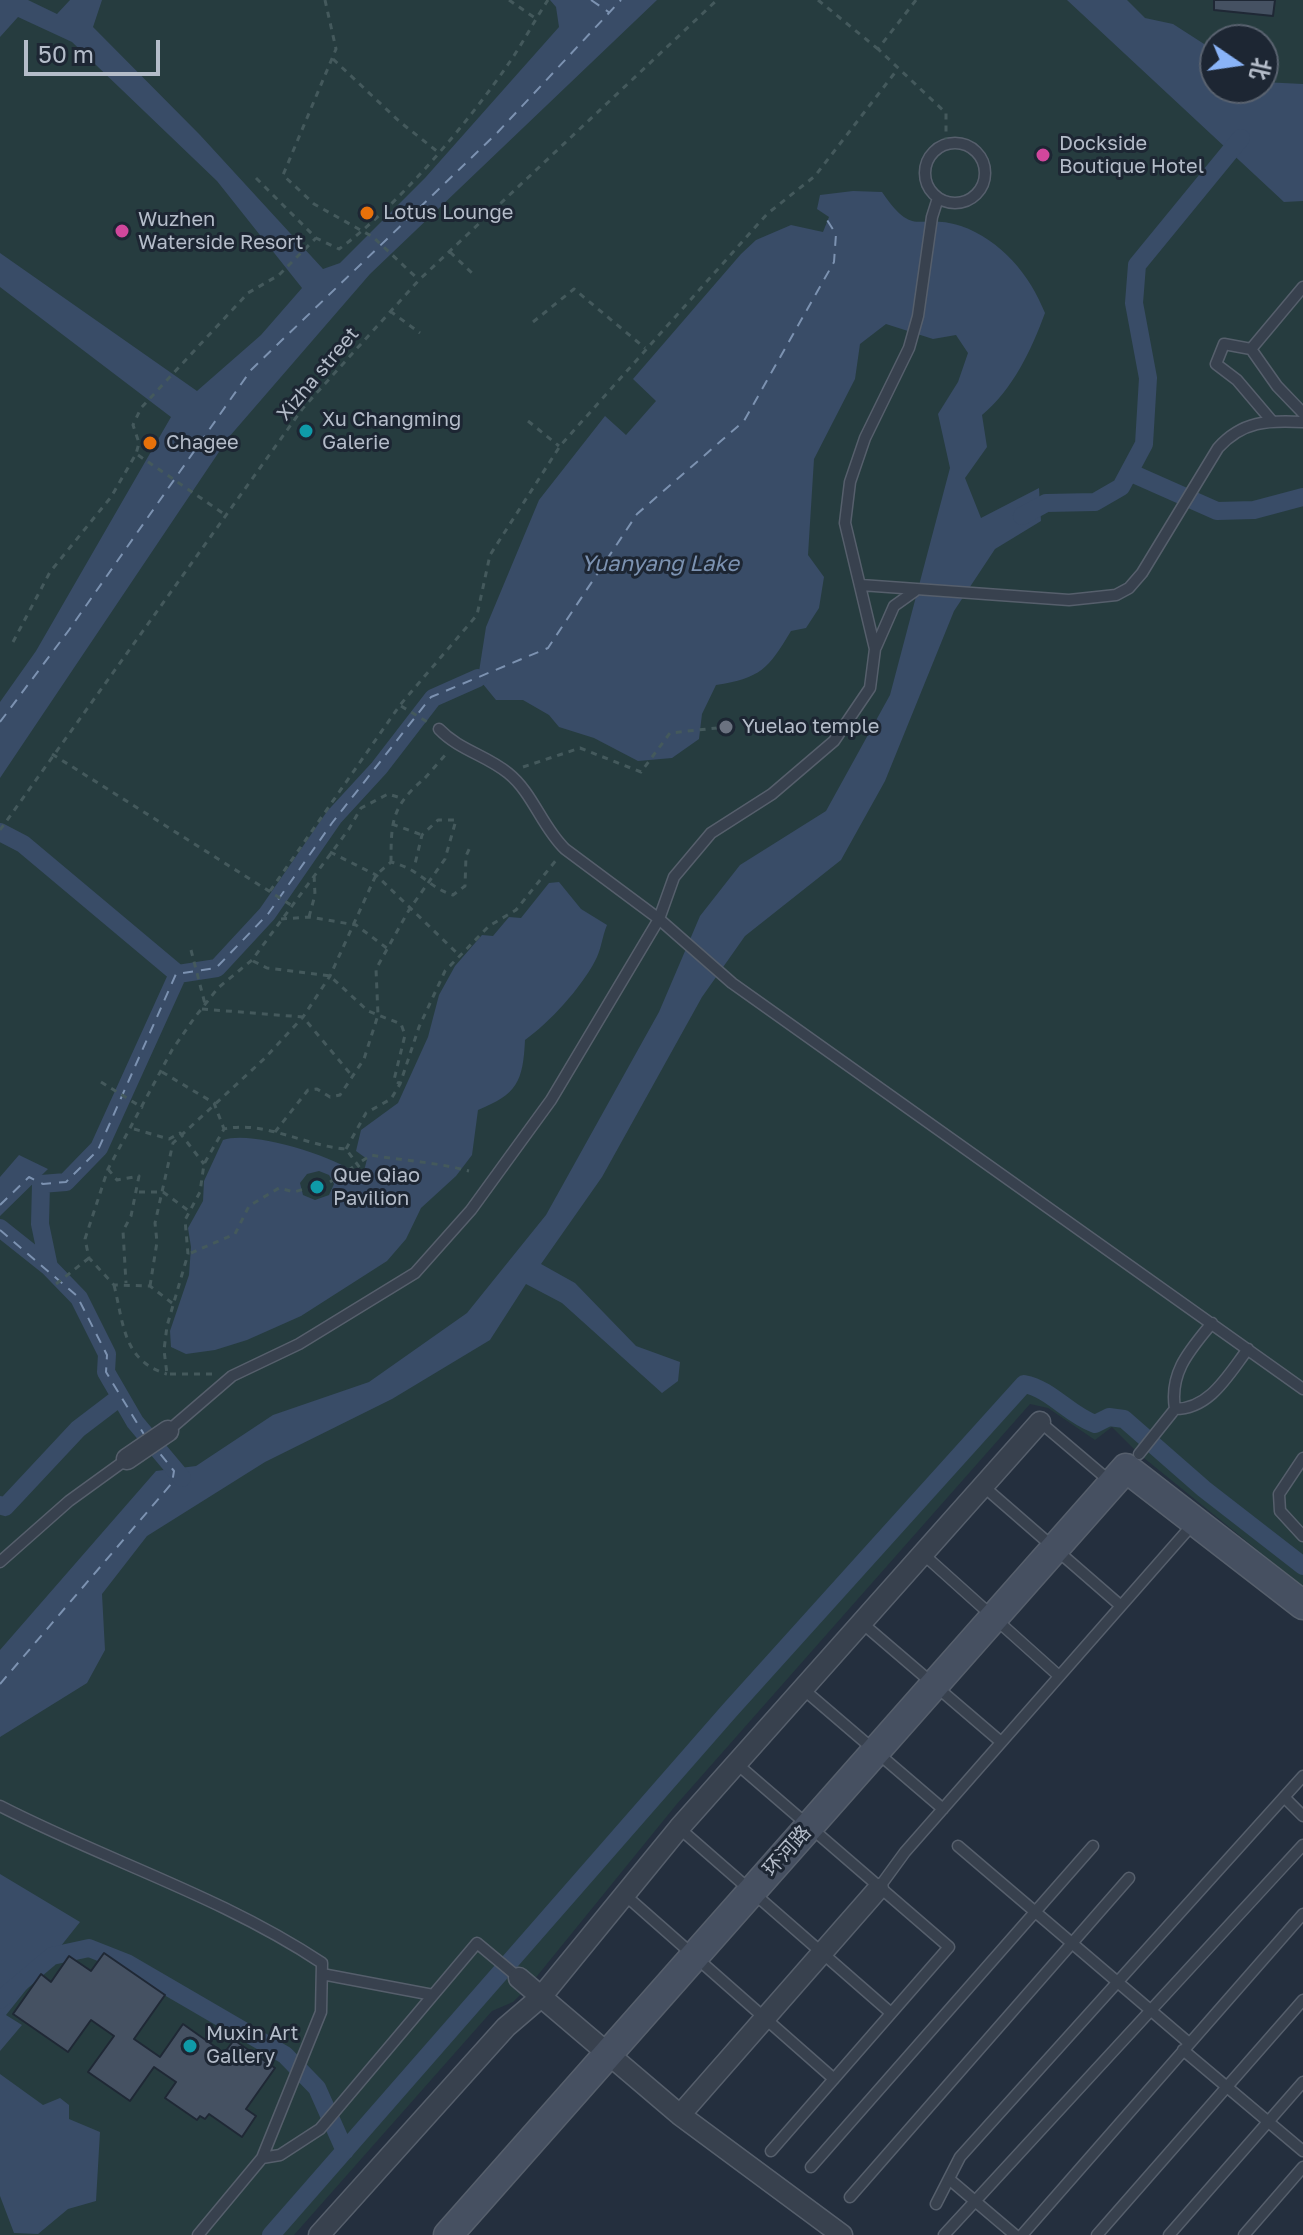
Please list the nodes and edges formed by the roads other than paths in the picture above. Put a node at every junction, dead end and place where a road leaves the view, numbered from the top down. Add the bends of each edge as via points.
1 (938, 198) junction
2 (1303, 287) edge
3 (1251, 349) junction
4 (1303, 413) edge
5 (1271, 420) junction
6 (1303, 422) edge
7 (861, 585) junction
8 (915, 591) junction
9 (875, 649) junction
10 (439, 729) road end
11 (659, 919) junction
12 (1212, 1323) junction
13 (1248, 1349) junction
14 (1303, 1389) edge
15 (1175, 1409) junction
16 (1040, 1422) joint
17 (168, 1431) joint
18 (1303, 1458) edge
19 (127, 1459) joint
20 (1126, 1469) junction
21 (983, 1486) junction
22 (1195, 1522) junction
23 (1303, 1536) edge
24 (1055, 1549) junction
25 (923, 1554) junction
26 (0, 1562) edge
27 (1303, 1605) edge
28 (1121, 1606) junction
29 (994, 1618) junction
30 (862, 1623) junction
31 (1059, 1676) junction
32 (934, 1685) junction
33 (803, 1689) junction
34 (1001, 1742) junction
35 (875, 1751) junction
36 (737, 1764) junction
37 (1303, 1776) edge
38 (1284, 1797) junction
39 (0, 1806) edge
40 (943, 1809) junction
41 (1303, 1816) edge
42 (808, 1827) junction
43 (679, 1828) junction
44 (1303, 1845) edge
45 (958, 1846) dead end
46 (1093, 1846) dead end
47 (1129, 1878) dead end
48 (878, 1889) junction
49 (751, 1891) junction
50 (625, 1895) junction
51 (1035, 1912) junction
52 (1303, 1914) edge
53 (1072, 1944) junction
54 (822, 1953) junction
55 (694, 1956) junction
56 (322, 1974) junction
57 (519, 1978) joint
58 (1117, 1982) junction
59 (433, 1995) junction
60 (541, 1997) junction
61 (1303, 2000) edge
62 (1151, 2010) junction
63 (891, 2013) junction
64 (765, 2018) junction
65 (1186, 2047) junction
66 (608, 2052) junction
67 (834, 2079) junction
68 (1303, 2082) edge
69 (1227, 2087) junction
70 (680, 2115) junction
71 (1268, 2122) junction
72 (771, 2151) dead end
73 (1303, 2151) edge
74 (262, 2158) junction
75 (811, 2167) dead end
76 (1303, 2167) edge
77 (949, 2179) junction
78 (850, 2197) dead end
79 (975, 2201) junction
80 (936, 2204) dead end
81 (198, 2235) edge
82 (319, 2235) edge
83 (448, 2235) edge
84 (842, 2235) edge
85 (944, 2235) edge
86 (1015, 2235) edge
87 (1022, 2235) edge
88 (1097, 2235) edge
89 (1169, 2235) edge
90 (1244, 2235) edge

1 - 1 lane via 927,185 925,168 932,152 946,143 963,143 978,152 985,168 983,185 963,201
1 - 7 lane via 909,348 865,438 850,482 845,523
2 - 3 lane
3 - 4 lane
3 - 5 lane via 1224,344 1216,364
5 - 6 lane
5 - 8 lane via 1231,434 1142,573 1116,595 1069,600
7 - 8 lane
7 - 9 lane
8 - 9 lane via 894,606
9 - 11 lane via 870,688 834,741 772,794 711,833 674,877
10 - 11 lane via 454,745 508,773 565,849
11 - 12 lane via 732,983
11 - 17 lane via 551,1100 471,1210 415,1273 299,1344 232,1376
12 - 13 lane
12 - 15 lane via 1182,1362 1172,1393
13 - 14 lane
13 - 15 lane via 1208,1398 1192,1409
15 - 20 lane
16 - 20 lane
16 - 21 street
17 - 19 street
18 - 23 lane via 1279,1494 1280,1511
19 - 26 lane
20 - 22 street
20 - 24 street, 环河路
21 - 24 lane
21 - 25 street
22 - 27 street
22 - 28 lane
24 - 28 lane
24 - 29 street, 环河路
25 - 29 lane
25 - 30 street
28 - 31 lane
29 - 31 lane
29 - 32 street, 环河路
30 - 32 lane
30 - 33 street
31 - 34 lane
32 - 34 lane
32 - 35 street, 环河路
33 - 35 lane
33 - 36 street
34 - 40 lane
35 - 40 lane
35 - 42 street, 环河路
36 - 42 lane
36 - 43 street
37 - 38 lane
38 - 41 lane
38 - 58 lane
39 - 56 lane via 217,1902 322,1963
40 - 48 lane
42 - 48 lane
42 - 49 street, 环河路
43 - 49 lane
43 - 50 street
44 - 62 lane
45 - 51 lane
46 - 51 lane
47 - 53 lane
48 - 54 street
48 - 63 lane via 949,1947
49 - 54 lane
49 - 55 street, 环河路
50 - 55 lane
50 - 60 street
51 - 53 lane
51 - 75 lane
52 - 65 lane
53 - 58 lane
53 - 78 lane
54 - 63 lane
54 - 64 street
55 - 64 lane
55 - 66 street, 环河路
56 - 59 lane
56 - 74 lane via 321,2012 312,2041
57 - 59 lane via 477,1943
57 - 60 street
58 - 62 lane
58 - 77 lane via 960,2157
59 - 74 lane via 320,2129 280,2155
60 - 66 street
60 - 82 street via 506,2027
61 - 69 lane
62 - 65 lane
62 - 79 lane
63 - 67 lane
64 - 67 lane
64 - 70 street
65 - 69 lane
65 - 87 lane
66 - 70 street
66 - 83 street, 环河路
67 - 72 lane
68 - 71 lane
69 - 71 lane
69 - 88 lane
70 - 84 street
71 - 73 lane
71 - 89 lane
74 - 81 lane
76 - 90 lane
77 - 79 lane
77 - 80 lane
79 - 85 lane
79 - 86 lane

